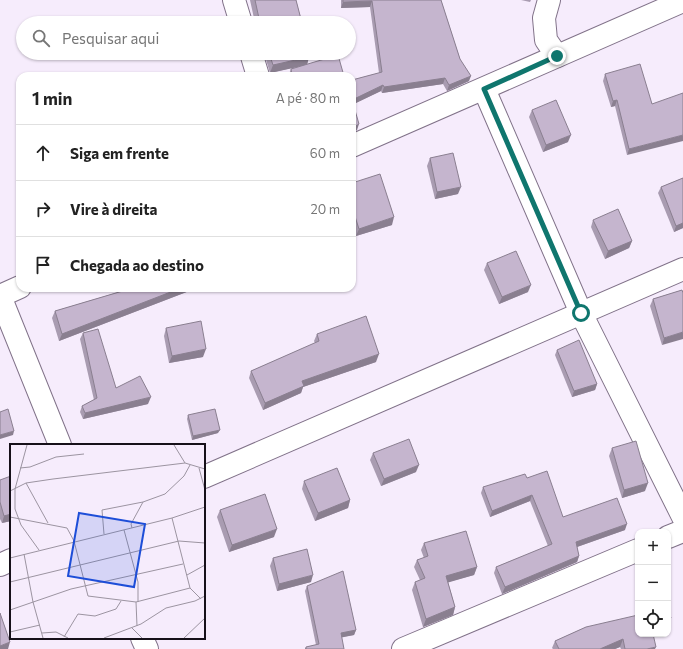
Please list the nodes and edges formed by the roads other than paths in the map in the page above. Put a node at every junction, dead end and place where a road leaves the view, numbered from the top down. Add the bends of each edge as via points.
1 (234, 0) edge
2 (549, 0) edge
3 (683, 1) edge
4 (239, 16) edge
5 (557, 56) junction
6 (253, 60) edge
7 (257, 72) edge
8 (484, 89) junction
9 (356, 144) edge
10 (683, 269) edge
11 (16, 289) edge
12 (0, 296) edge
13 (581, 313) junction
14 (60, 444) edge
15 (205, 477) edge
16 (683, 517) edge
17 (683, 531) edge
18 (671, 536) edge
19 (635, 551) edge
20 (10, 560) edge
21 (0, 565) edge
22 (142, 639) edge
23 (147, 649) edge
24 (403, 649) edge

1 - 4 street
2 - 5 street via 544,18 546,40
3 - 5 street
5 - 8 street
6 - 7 street
8 - 9 street
8 - 13 street
10 - 13 street
11 - 12 street
12 - 14 street
13 - 15 street
13 - 16 street
17 - 18 street
19 - 24 street
20 - 21 street
22 - 23 street

